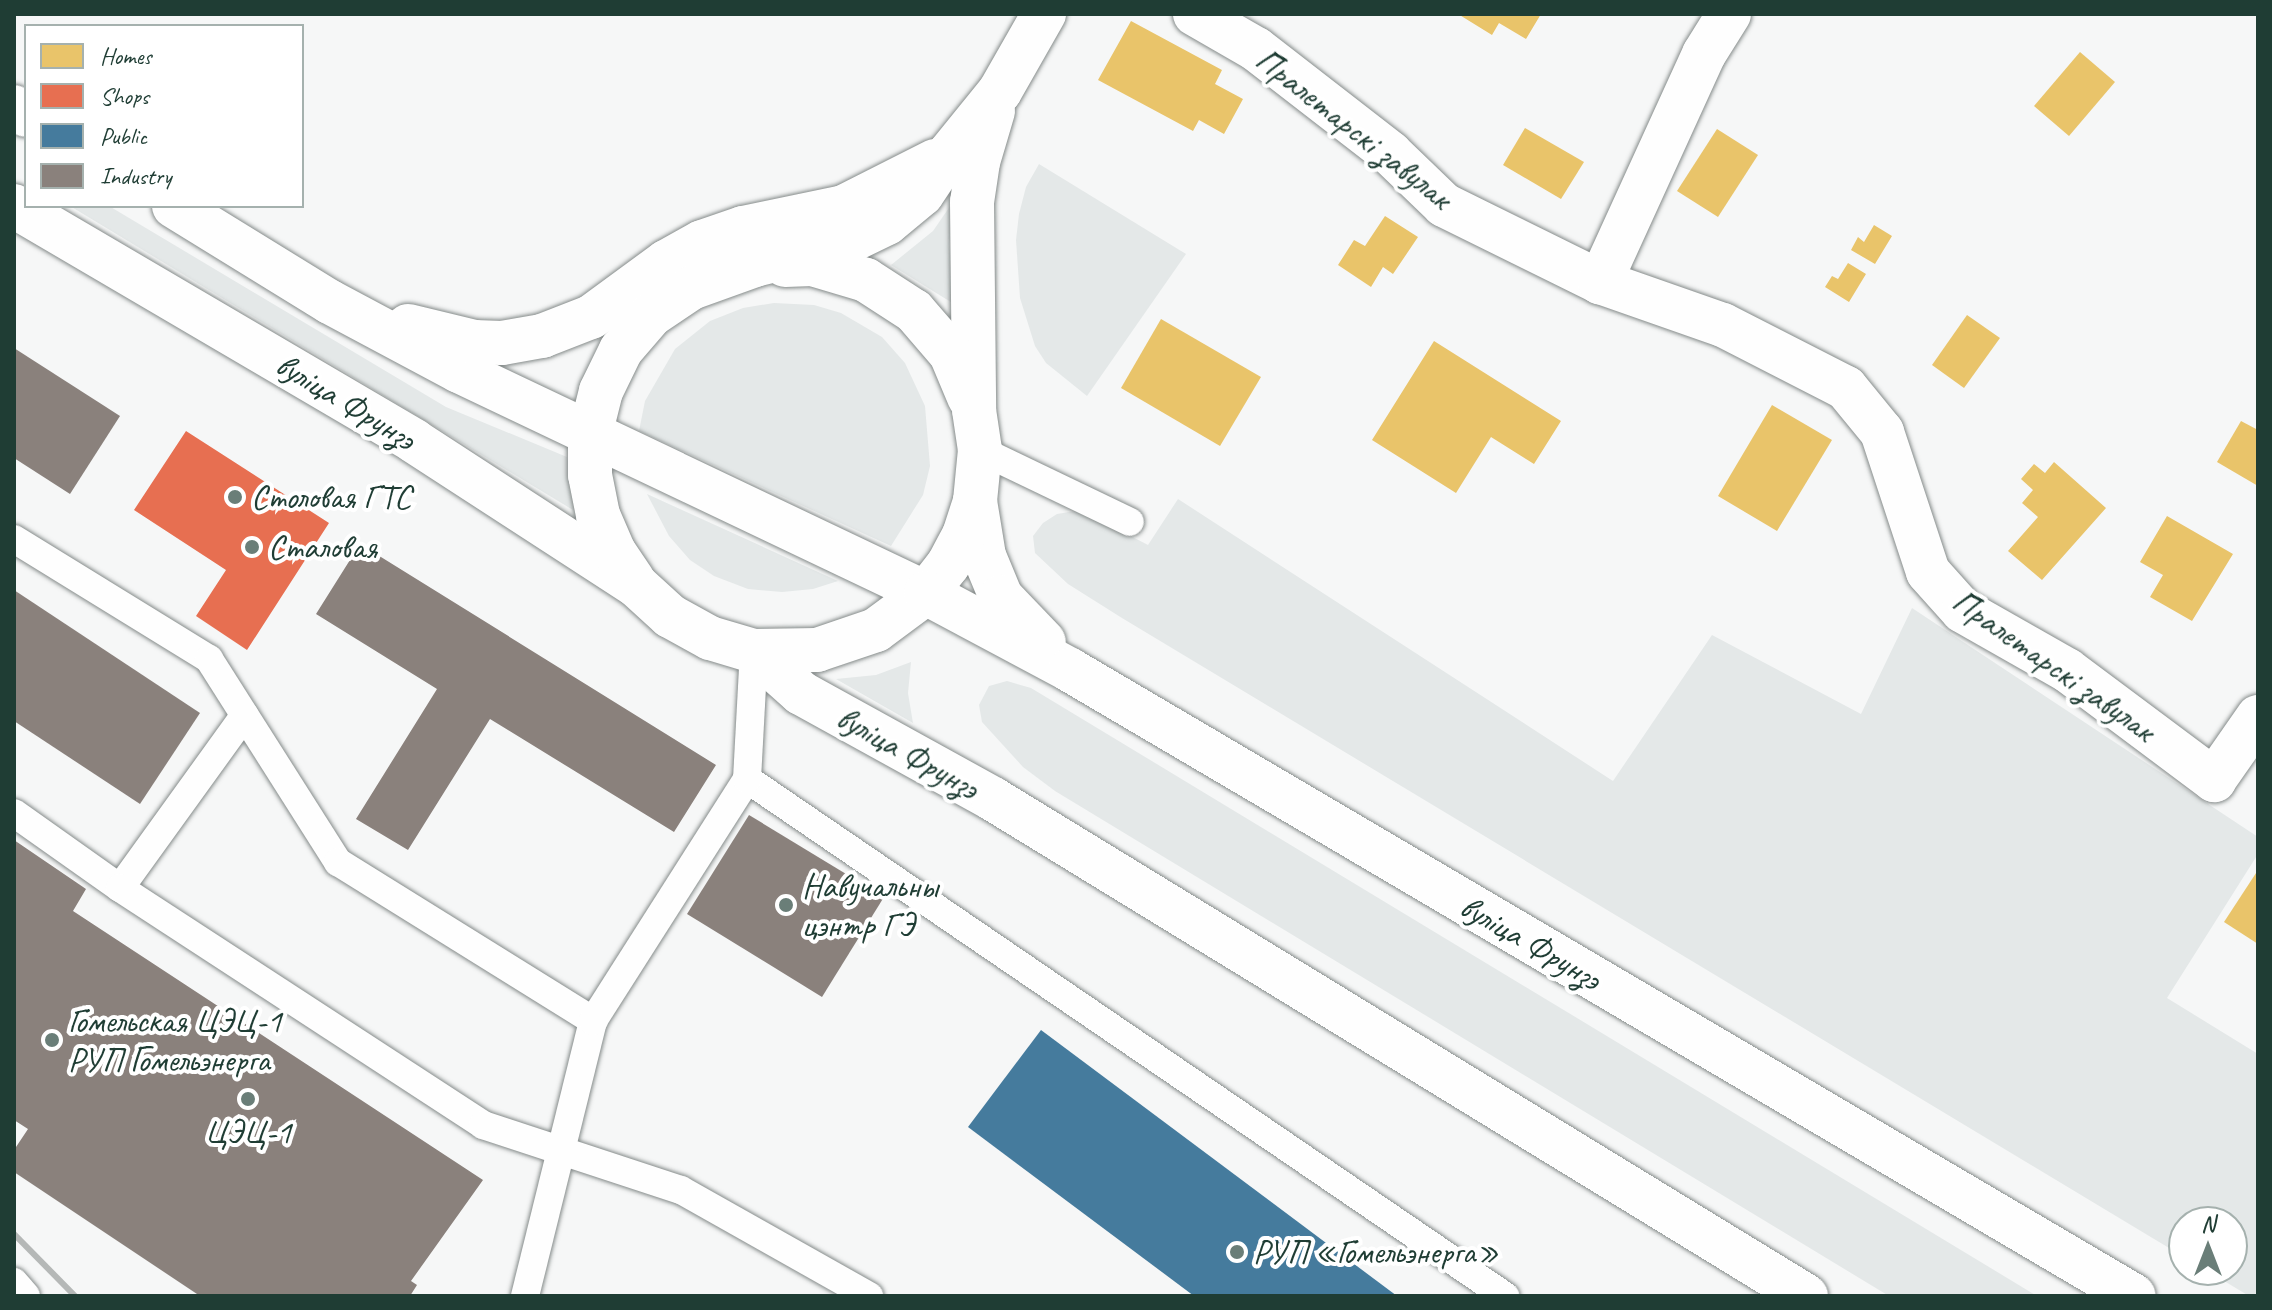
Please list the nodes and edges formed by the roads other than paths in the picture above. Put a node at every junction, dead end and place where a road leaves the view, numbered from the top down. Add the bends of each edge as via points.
1 (1044, 14) edge
2 (1195, 14) edge
3 (1729, 14) edge
4 (1000, 91) junction
5 (948, 155) junction
6 (14, 206) edge
7 (177, 208) edge
8 (755, 265) junction
9 (1600, 282) junction
10 (330, 302) junction
11 (977, 430) junction
12 (590, 435) junction
13 (975, 501) junction
14 (1130, 522) dead end
15 (14, 539) edge
16 (636, 585) junction
17 (926, 593) junction
18 (754, 651) junction
19 (1070, 670) junction
20 (245, 715) junction
21 (2258, 717) edge
22 (747, 779) junction
23 (14, 813) edge
24 (120, 888) junction
25 (593, 1021) junction
26 (561, 1151) junction
27 (14, 1282) edge
28 (26, 1296) edge
29 (525, 1296) edge
30 (869, 1296) edge
31 (1505, 1296) edge
32 (1806, 1296) edge
33 (2134, 1296) edge

1 - 4 main road
2 - 9 main road, Пралетарскі завулак via 1256,49 1390,153 1444,205
3 - 9 main road via 1704,54
4 - 5 main road
4 - 11 main road via 972,202
5 - 8 main road via 922,194 887,223 848,242
5 - 10 main road, вуліца Фрунзэ via 844,207 702,242 591,317 542,336 474,342
6 - 16 main road, вуліца Фрунзэ via 414,441
7 - 10 main road, вуліца Фрунзэ
8 - 11 main road via 812,264 866,280 914,311 951,354
8 - 12 main road via 691,288 651,315 621,350 601,391
9 - 21 main road, Пралетарскі завулак via 1723,325 1846,388 1882,432 1928,572 1963,611 2067,670 2214,780
10 - 12 main road, вуліца Фрунзэ
11 - 13 main road
11 - 14 lane
12 - 16 main road via 598,515
12 - 17 main road, вуліца Фрунзэ
13 - 17 main road, вуліца Фрунзэ via 964,535
13 - 19 main road via 984,556 1001,597
15 - 20 lane via 209,659
16 - 18 main road, вуліца Фрунзэ via 670,616 710,638
17 - 18 main road, вуліца Фрунзэ via 876,630 817,650
17 - 19 main road, вуліца Фрунзэ
18 - 22 lane
18 - 32 main road, вуліца Фрунзэ via 801,693 993,799
19 - 33 main road, вуліца Фрунзэ
20 - 24 lane
20 - 25 lane via 338,862
22 - 25 lane
22 - 31 lane
23 - 24 lane
24 - 26 lane via 483,1125
25 - 26 lane
26 - 29 lane
26 - 30 lane via 681,1190
27 - 28 lane

